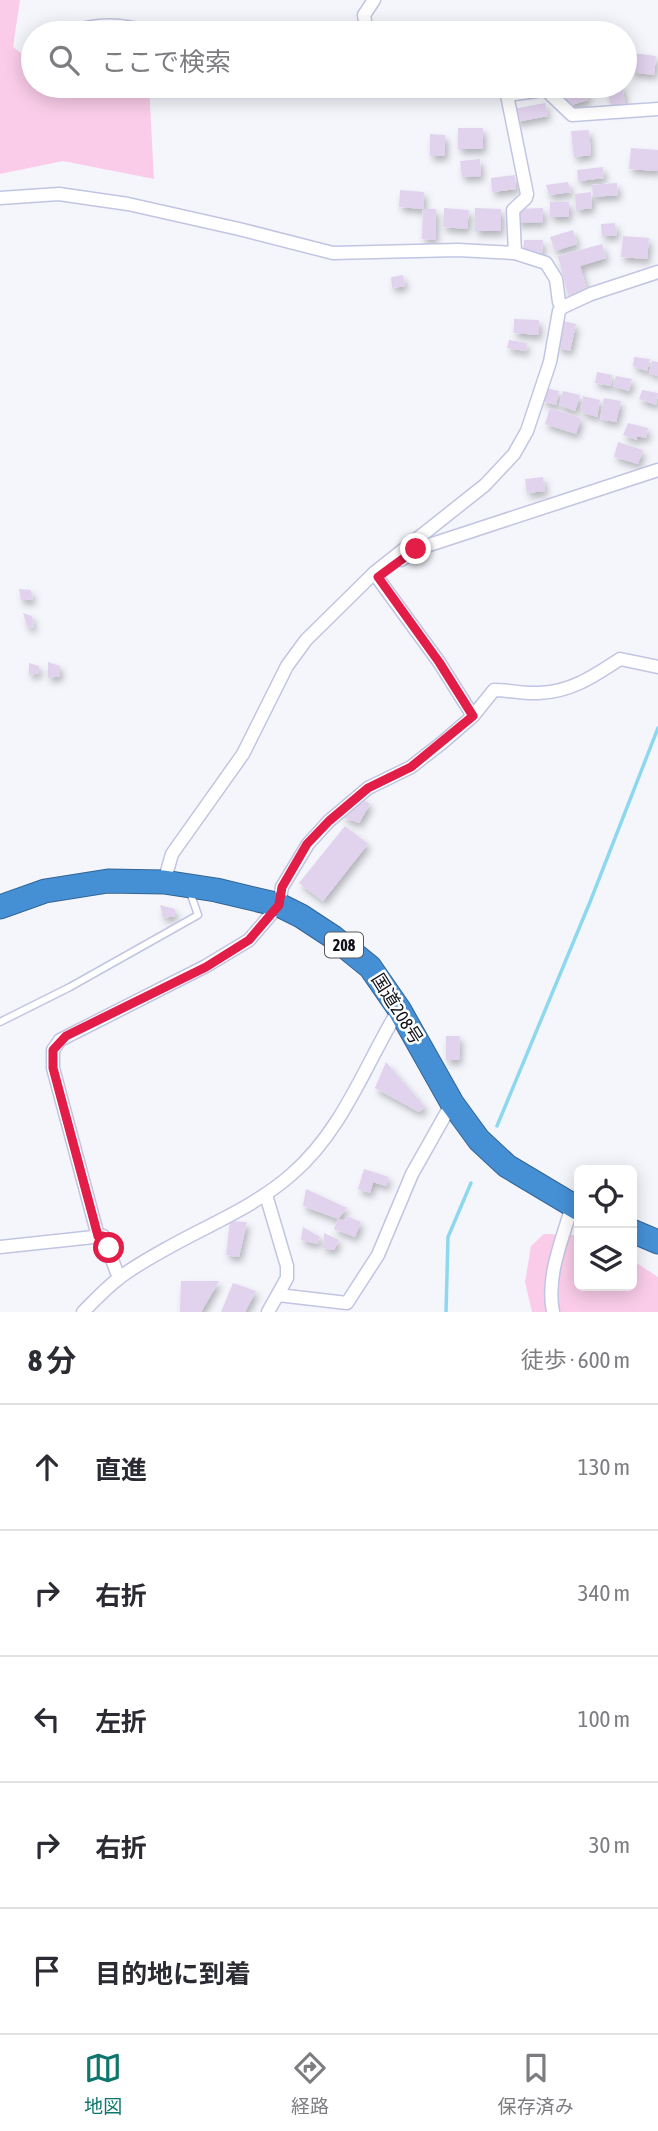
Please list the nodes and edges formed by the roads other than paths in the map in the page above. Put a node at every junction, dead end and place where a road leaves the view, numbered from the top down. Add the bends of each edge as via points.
1 (374, 0) edge
2 (365, 21) edge
3 (505, 98) edge
4 (554, 98) edge
5 (658, 108) edge
6 (0, 198) edge
7 (515, 253) junction
8 (658, 272) edge
9 (563, 307) junction
10 (658, 470) edge
11 (376, 575) junction
12 (658, 667) edge
13 (473, 716) junction
14 (164, 882) junction
15 (188, 886) junction
16 (279, 905) junction
17 (0, 907) edge
18 (399, 1009) junction
19 (0, 1023) edge
20 (452, 1104) junction
21 (266, 1195) junction
22 (574, 1207) edge
23 (574, 1211) edge
24 (637, 1233) edge
25 (98, 1236) junction
26 (658, 1242) edge
27 (0, 1247) edge
28 (119, 1278) junction
29 (278, 1295) junction
30 (83, 1312) edge
31 (268, 1312) edge
32 (553, 1312) edge

1 - 2 street
3 - 7 street via 527,194 513,209
4 - 5 street via 572,115
6 - 7 street via 59,194 128,204 333,253
7 - 9 street via 545,263 556,279
8 - 9 street
9 - 11 street via 527,431 514,454 485,485
10 - 11 street via 416,549
11 - 13 street
11 - 14 street via 306,640 286,666 243,754 172,855
12 - 13 street via 620,659 582,683 555,691 494,690
13 - 16 street via 411,767 368,788 329,821 307,844 282,887
14 - 15 highway, 国道208号 / 208
14 - 17 highway, 国道208号 / 208 via 108,881 45,891
15 - 16 highway, 国道208号 / 208
15 - 19 lane via 198,915
16 - 18 highway, 国道208号 / 208 via 334,937 370,967
16 - 25 street via 249,940 206,967 66,1036 53,1050 53,1068
18 - 20 highway, 国道208号 / 208
18 - 21 street via 326,1139
20 - 22 highway, 国道208号 / 208 via 479,1140 507,1166
20 - 29 street via 412,1174 377,1255 347,1303
21 - 28 street
21 - 29 street via 287,1266 287,1278
23 - 32 street via 552,1278
24 - 26 highway
25 - 27 street
25 - 28 street via 103,1236
28 - 30 street
29 - 31 street

